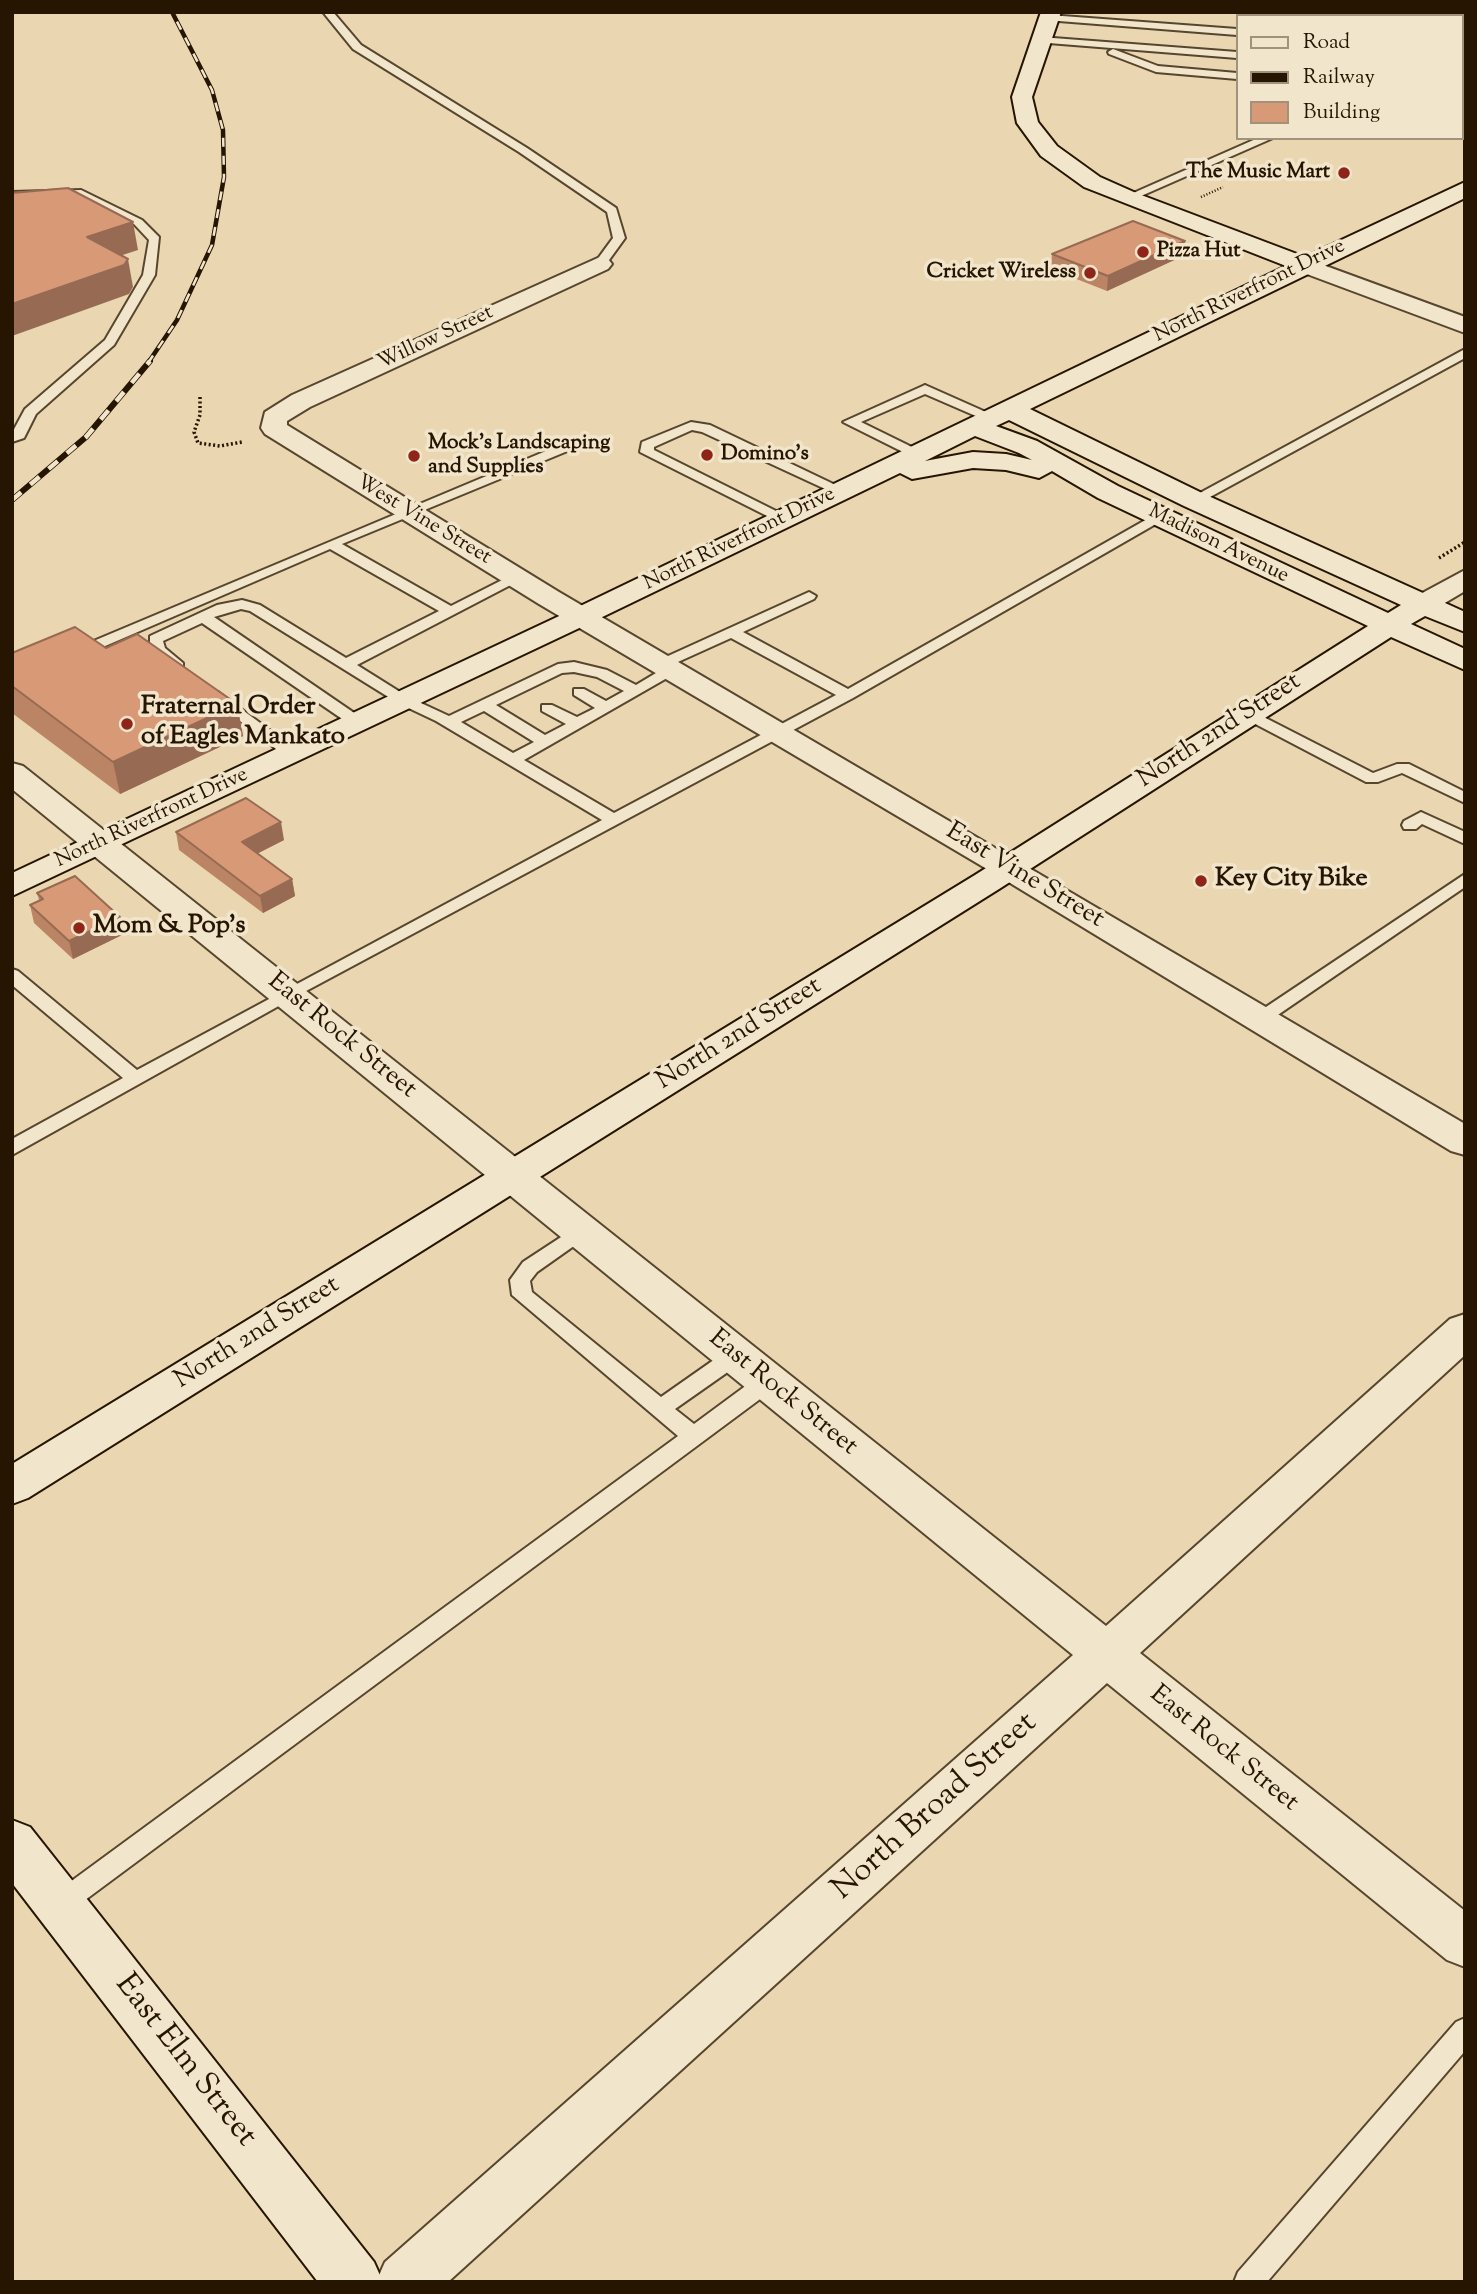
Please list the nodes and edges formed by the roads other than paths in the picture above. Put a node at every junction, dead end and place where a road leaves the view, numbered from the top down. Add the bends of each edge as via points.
1 (328, 12) edge
2 (1050, 15) edge
3 (1095, 17) edge
4 (1236, 32) edge
5 (1040, 40) junction
6 (1096, 45) junction
7 (1236, 55) edge
8 (1236, 76) edge
9 (1263, 140) edge
10 (1465, 189) edge
11 (12, 195) edge
12 (1128, 198) junction
13 (600, 264) joint
14 (1304, 265) junction
15 (1465, 326) edge
16 (1465, 353) edge
17 (990, 417) junction
18 (274, 418) joint
19 (12, 438) edge
20 (565, 447) dead end
21 (915, 454) junction
22 (847, 488) junction
23 (1108, 492) junction
24 (1194, 500) junction
25 (407, 512) junction
26 (1161, 517) junction
27 (781, 519) junction
28 (331, 544) junction
29 (517, 578) junction
30 (1465, 579) edge
31 (809, 596) dead end
32 (1423, 604) junction
33 (451, 612) junction
34 (582, 616) junction
35 (204, 617) junction
36 (1465, 623) edge
37 (1387, 625) junction
38 (731, 632) junction
39 (66, 658) edge
40 (1465, 661) edge
41 (347, 664) junction
42 (667, 667) junction
43 (187, 673) edge
44 (206, 687) edge
45 (635, 691) junction
46 (579, 692) dead end
47 (848, 695) junction
48 (403, 700) junction
49 (485, 705) junction
50 (547, 708) dead end
51 (606, 708) junction
52 (1248, 714) junction
53 (357, 722) junction
54 (449, 722) junction
55 (578, 724) junction
56 (778, 732) junction
57 (545, 742) junction
58 (292, 753) junction
59 (513, 760) junction
60 (12, 773) edge
61 (1465, 798) edge
62 (614, 820) junction
63 (1410, 825) dead end
64 (1465, 839) edge
65 (99, 844) junction
66 (1009, 868) junction
67 (1465, 878) edge
68 (12, 886) edge
69 (12, 975) edge
70 (287, 994) junction
71 (1260, 1018) junction
72 (136, 1079) junction
73 (1465, 1142) edge
74 (12, 1148) edge
75 (514, 1177) junction
76 (581, 1231) junction
77 (1465, 1330) edge
78 (735, 1356) junction
79 (767, 1382) junction
80 (662, 1407) junction
81 (695, 1437) junction
82 (12, 1486) edge
83 (1105, 1656) junction
84 (12, 1843) edge
85 (60, 1904) junction
86 (1465, 1943) edge
87 (1465, 2031) edge
88 (355, 2282) edge
89 (405, 2282) edge
90 (1248, 2282) edge

1 - 13 lane via 357,47 612,210 619,237
2 - 3 lane
2 - 5 street
3 - 4 lane
5 - 6 lane
5 - 12 street via 1022,97 1028,123 1049,151 1092,182
6 - 7 lane
6 - 8 lane via 1156,69
9 - 12 lane
10 - 14 street, North Riverfront Drive
11 - 19 lane via 77,192 138,222 155,239 149,275 110,342 30,412 19,435
12 - 14 street
13 - 18 street, Willow Street via 301,401
14 - 15 street
14 - 17 street, North Riverfront Drive
16 - 24 lane
17 - 21 street, North Riverfront Drive
17 - 21 lane via 925,389 850,422
17 - 23 street, Madison Avenue via 1028,447
17 - 24 street, Madison Avenue
18 - 25 street, West Vine Street via 274,428 284,436
20 - 25 lane
21 - 22 street, North Riverfront Drive
22 - 23 street via 945,463 981,460 1019,464
22 - 27 street, North Riverfront Drive
22 - 27 lane via 705,428 691,426 647,445 647,452
23 - 26 street, Madison Avenue
24 - 32 street, Madison Avenue
25 - 28 lane
25 - 29 street, West Vine Street
26 - 37 street, Madison Avenue
26 - 47 lane
27 - 34 street, North Riverfront Drive
28 - 33 lane
28 - 39 lane
29 - 33 lane
29 - 34 street, West Vine Street
30 - 32 street, North 2nd Street
31 - 38 lane
32 - 36 street, Madison Avenue
32 - 37 street, North 2nd Street
33 - 41 lane
34 - 42 street, East Vine Street
34 - 48 street, North Riverfront Drive
35 - 41 lane via 242,604 256,608
35 - 43 lane via 155,639 158,650
35 - 53 lane
37 - 40 street, Madison Avenue
37 - 52 street, North 2nd Street
38 - 42 lane
38 - 47 lane
41 - 48 lane
42 - 45 lane
42 - 56 street, East Vine Street
44 - 58 lane
45 - 49 lane via 602,673 574,667 558,669 520,692
45 - 51 lane
46 - 51 lane
47 - 56 lane
48 - 53 street, North Riverfront Drive
48 - 54 lane
49 - 54 lane
49 - 57 lane
50 - 55 lane
51 - 55 lane
52 - 61 lane via 1372,779 1403,767
52 - 66 street, North 2nd Street
53 - 58 street, North Riverfront Drive
54 - 59 lane
55 - 57 lane
56 - 62 lane
56 - 66 street, East Vine Street
57 - 59 lane
58 - 65 street, North Riverfront Drive
59 - 62 lane
60 - 65 street, East Rock Street
62 - 70 lane
63 - 64 lane via 1421,817
65 - 68 street, North Riverfront Drive
65 - 70 street, East Rock Street
66 - 71 street, East Vine Street
66 - 75 street, North 2nd Street
67 - 71 lane
69 - 72 lane
70 - 72 lane
70 - 75 street, East Rock Street
71 - 73 street, East Vine Street
72 - 74 lane
75 - 76 street, East Rock Street
75 - 82 street, North 2nd Street
76 - 78 street, East Rock Street
76 - 80 lane via 530,1267 520,1280 523,1295
77 - 83 street, North Broad Street
78 - 79 street, East Rock Street
78 - 80 lane
79 - 81 lane
79 - 83 street, East Rock Street
80 - 81 lane
81 - 85 lane
83 - 86 street, East Rock Street
83 - 89 street, North Broad Street
84 - 85 street, East Elm Street
85 - 88 street, East Elm Street
87 - 90 lane

